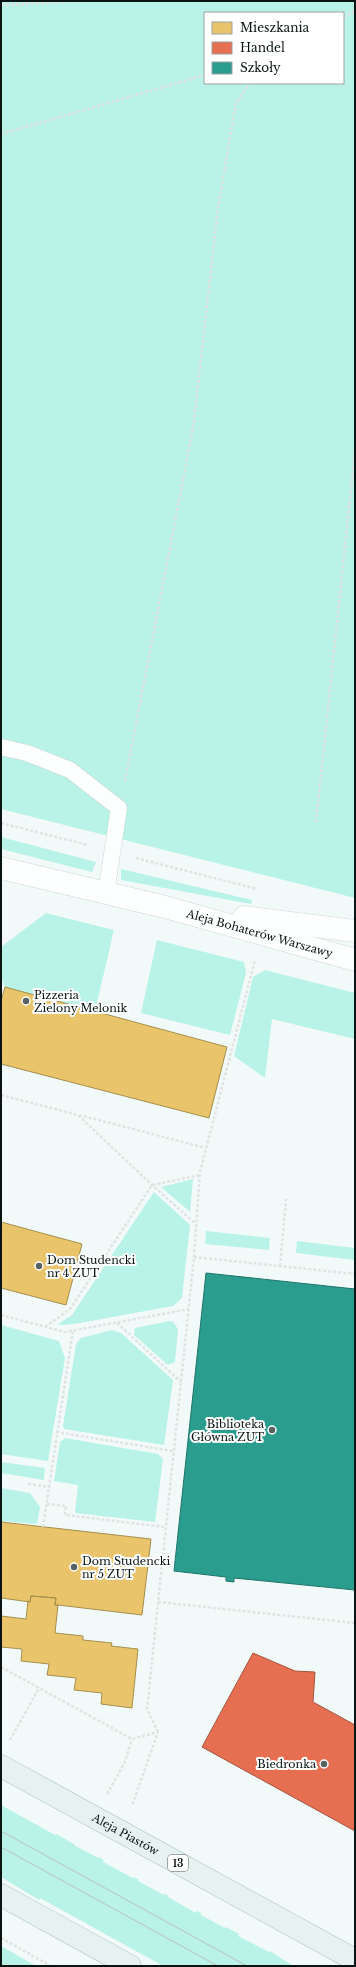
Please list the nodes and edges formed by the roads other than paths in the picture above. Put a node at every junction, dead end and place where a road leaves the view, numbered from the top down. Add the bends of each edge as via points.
1 (1, 747) edge
2 (1, 868) edge
3 (106, 893) junction
4 (165, 907) junction
5 (355, 932) edge
6 (355, 960) edge
7 (1, 1766) edge
8 (1, 1895) edge
9 (355, 1960) edge
10 (130, 1966) edge

1 - 3 lane via 27,753 70,770 120,808
2 - 3 street, Aleja Bohaterów Warszawy
3 - 4 street, Aleja Bohaterów Warszawy
4 - 5 street, Aleja Bohaterów Warszawy
4 - 6 street, Aleja Bohaterów Warszawy
7 - 9 main road, Aleja Piastów / 13
8 - 10 main road

